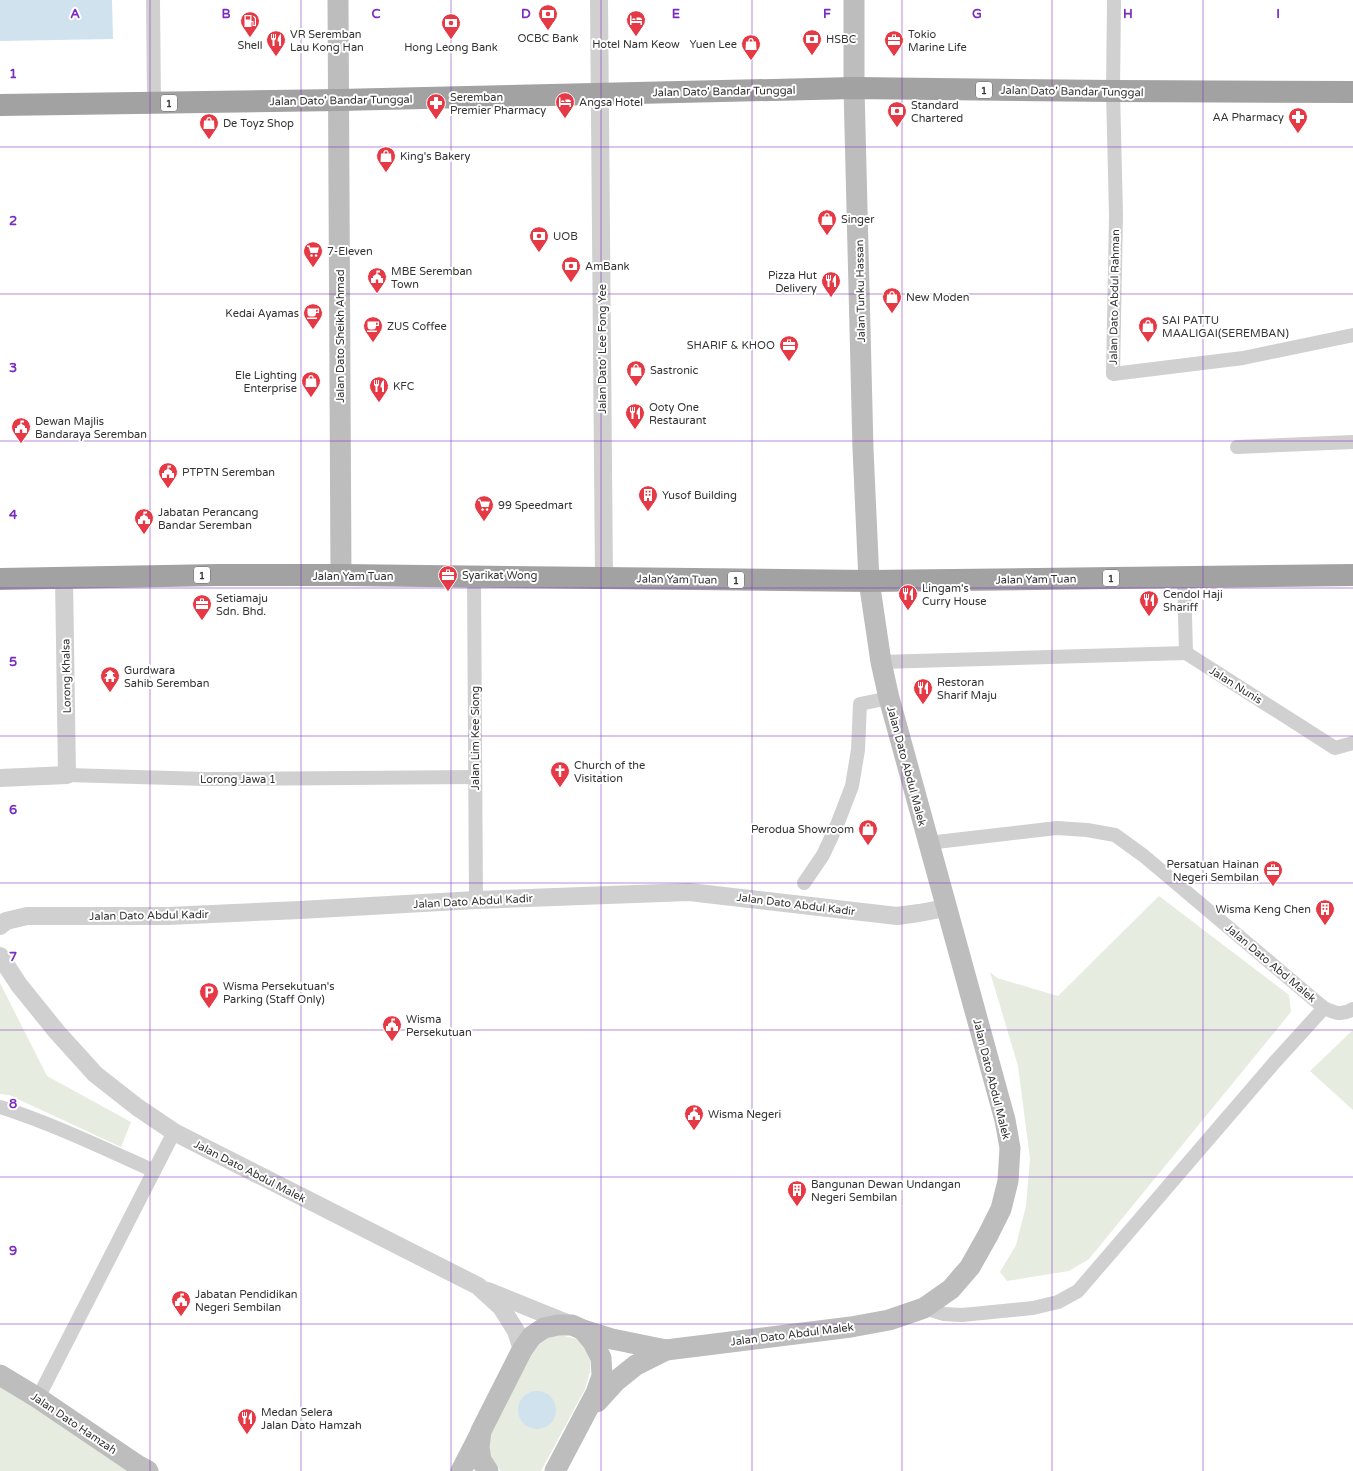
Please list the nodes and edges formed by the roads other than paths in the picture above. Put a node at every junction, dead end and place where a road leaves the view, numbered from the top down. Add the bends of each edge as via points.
1 (153, 0) edge
2 (338, 0) edge
3 (600, 0) edge
4 (854, 0) edge
5 (1114, 0) edge
6 (854, 88) junction
7 (1113, 91) junction
8 (1353, 92) edge
9 (600, 94) junction
10 (339, 100) junction
11 (154, 103) junction
12 (0, 105) edge
13 (1353, 336) edge
14 (1353, 442) edge
15 (1237, 447) dead end
16 (341, 575) junction
17 (1353, 575) edge
18 (64, 577) junction
19 (474, 577) junction
20 (1184, 577) junction
21 (604, 578) junction
22 (0, 579) edge
23 (869, 581) junction
24 (1186, 653) junction
25 (881, 662) junction
26 (889, 698) junction
27 (1353, 743) edge
28 (67, 775) junction
29 (475, 776) junction
30 (0, 778) edge
31 (928, 843) junction
32 (804, 883) dead end
33 (476, 900) junction
34 (946, 908) junction
35 (0, 926) edge
36 (0, 956) edge
37 (1324, 1008) junction
38 (1353, 1009) edge
39 (0, 1107) edge
40 (174, 1132) junction
41 (154, 1171) junction
42 (478, 1286) junction
43 (924, 1308) junction
44 (577, 1327) junction
45 (522, 1350) junction
46 (666, 1350) junction
47 (0, 1375) edge
48 (38, 1398) junction
49 (584, 1418) junction
50 (481, 1431) junction
51 (148, 1471) edge
52 (461, 1471) edge
53 (488, 1471) edge
54 (555, 1471) edge

1 - 11 street
2 - 10 main road, Jalan Dato Sheikh Ahmad
3 - 9 street, Jalan Dato' Lee Fong Yee
4 - 6 main road, Jalan Tunku Hassan
5 - 7 street, Jalan Dato Abdul Rahman
6 - 7 highway, Jalan Dato' Bandar Tunggal / 1
6 - 9 highway, Jalan Dato' Bandar Tunggal / 1
6 - 23 main road, Jalan Tunku Hassan
7 - 8 highway, Jalan Dato' Bandar Tunggal / 1
7 - 13 street, Jalan Dato Abdul Rahman via 1116,215 1113,374 1244,358
9 - 10 highway, Jalan Dato' Bandar Tunggal / 1
9 - 21 street, Jalan Dato' Lee Fong Yee
10 - 11 highway, Jalan Dato' Bandar Tunggal / 1
10 - 16 main road, Jalan Dato Sheikh Ahmad
11 - 12 highway, Jalan Dato' Bandar Tunggal / 1
14 - 15 street
16 - 18 highway, Jalan Yam Tuan / 1
16 - 19 highway, Jalan Yam Tuan / 1
17 - 20 highway, Jalan Yam Tuan / 1
18 - 22 highway, Jalan Yam Tuan / 1
18 - 28 street, Lorong Khalsa
19 - 21 highway, Jalan Yam Tuan / 1
19 - 29 street, Jalan Lim Kee Siong
20 - 23 highway, Jalan Yam Tuan / 1
20 - 24 street
21 - 23 highway, Jalan Yam Tuan / 1
23 - 25 main road, Jalan Dato Abdul Malek
24 - 25 street
24 - 27 street, Jalan Nunis via 1335,748
25 - 26 main road, Jalan Dato Abdul Malek
26 - 31 main road, Jalan Dato Abdul Malek
26 - 32 street via 860,704 858,750 852,786 823,855
28 - 29 street, Lorong Jawa 1 via 206,779
28 - 30 street, Lorong Jawa 1
29 - 33 street, Jalan Lim Kee Siong
31 - 34 main road, Jalan Dato Abdul Malek
31 - 37 street, Jalan Dato Abd Malek via 1057,828 1115,835 1144,856
33 - 34 street, Jalan Dato Abdul Kadir via 689,892 897,916
33 - 35 street, Jalan Dato Abdul Kadir via 168,916 27,916 6,920
34 - 43 main road, Jalan Dato Abdul Malek via 1005,1120 1010,1148 1008,1181 1002,1209 988,1236 970,1267 951,1289
36 - 40 street, Jalan Dato Abdul Malek via 19,985 95,1074
37 - 38 street, Jalan Dato Abd Malek via 1336,1013 1347,1013
37 - 43 street via 1078,1292 1058,1302 1034,1308 962,1315 944,1314
39 - 41 street via 72,1134
40 - 41 street
40 - 42 street, Jalan Dato Abdul Malek
41 - 48 street
42 - 44 street
42 - 45 street, Jalan Dato Abdul Malek via 500,1307 516,1331
43 - 46 main road, Jalan Dato Abdul Malek via 889,1320 851,1327
44 - 45 main road, Jalan Dato Abdul Malek via 558,1325 544,1328 532,1336
44 - 46 main road, Jalan Dato Abdul Malek via 624,1342
44 - 49 main road via 593,1342 601,1358 602,1376
45 - 50 main road, Jalan Dato Abdul Malek
46 - 49 main road via 636,1365 616,1382
47 - 48 main road, Jalan Dato Hamzah
48 - 51 main road, Jalan Dato Hamzah
49 - 54 main road
50 - 52 main road, Jalan Dato Abdul Malek
50 - 53 main road via 481,1460

